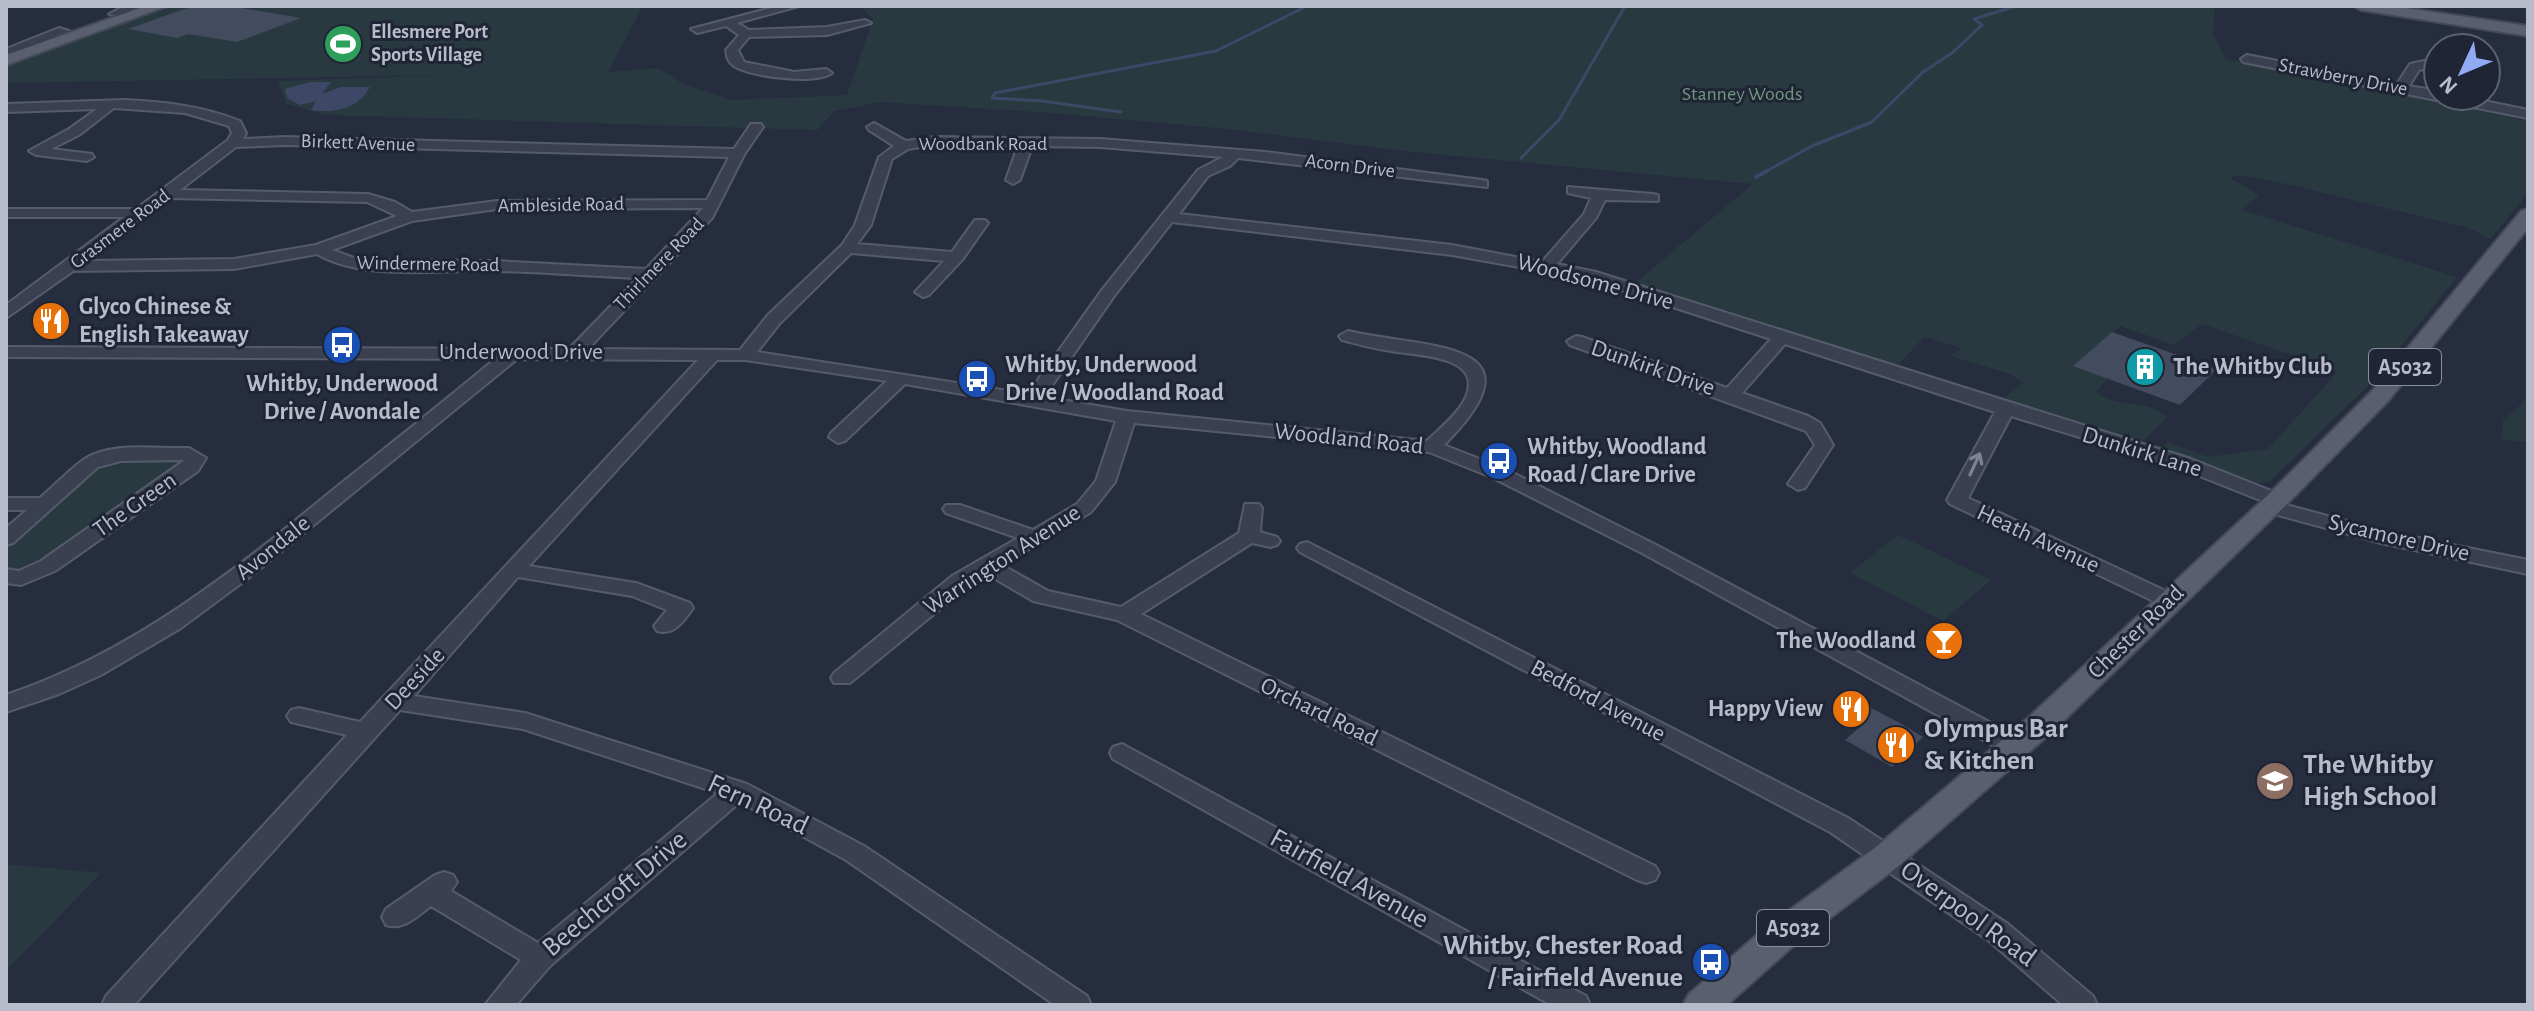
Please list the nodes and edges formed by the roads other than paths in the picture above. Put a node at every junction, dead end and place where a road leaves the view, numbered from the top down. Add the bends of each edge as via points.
1 (793, 6) edge
2 (2361, 6) edge
3 (142, 8) edge
4 (763, 9) edge
5 (115, 14) dead end
6 (727, 21) junction
7 (860, 26) dead end
8 (697, 29) dead end
9 (2528, 30) edge
10 (63, 31) dead end
11 (746, 34) junction
12 (9, 52) edge
13 (2247, 59) dead end
14 (2422, 65) edge
15 (826, 73) dead end
16 (2401, 88) junction
17 (2422, 92) edge
18 (109, 106) junction
19 (6, 108) edge
20 (2502, 109) edge
21 (2528, 114) edge
22 (756, 127) dead end
23 (874, 127) dead end
24 (233, 143) junction
25 (1026, 144) junction
26 (904, 146) junction
27 (36, 151) junction
28 (738, 153) junction
29 (1235, 153) junction
30 (87, 157) dead end
31 (19, 159) dead end
32 (1014, 180) dead end
33 (1482, 184) dead end
34 (1573, 190) dead end
35 (165, 194) junction
36 (1600, 195) junction
37 (1653, 198) dead end
38 (714, 204) junction
39 (6, 213) edge
40 (141, 213) junction
41 (2528, 215) edge
42 (409, 217) junction
43 (1170, 217) junction
44 (980, 223) dead end
45 (847, 248) junction
46 (319, 249) junction
47 (956, 257) junction
48 (69, 266) junction
49 (1547, 266) junction
50 (648, 274) junction
51 (923, 292) dead end
52 (6, 313) edge
53 (1348, 336) dead end
54 (1781, 338) junction
55 (1576, 341) dead end
56 (6, 352) edge
57 (515, 352) junction
58 (576, 352) junction
59 (713, 354) junction
60 (745, 355) junction
61 (901, 378) junction
62 (1731, 395) junction
63 (1033, 400) junction
64 (2006, 409) junction
65 (1127, 417) junction
66 (838, 437) dead end
67 (1432, 447) junction
68 (1798, 484) dead end
69 (6, 504) edge
70 (44, 504) junction
71 (2274, 504) junction
72 (1252, 508) dead end
73 (953, 509) dead end
74 (1037, 538) junction
75 (6, 539) edge
76 (1307, 548) dead end
77 (988, 566) junction
78 (2528, 567) edge
79 (513, 570) junction
80 (6, 576) edge
81 (2168, 601) junction
82 (1124, 615) junction
83 (665, 626) dead end
84 (842, 678) dead end
85 (397, 701) junction
86 (6, 704) edge
87 (299, 716) dead end
88 (365, 731) junction
89 (2014, 746) junction
90 (1122, 753) dead end
91 (738, 790) junction
92 (1888, 856) junction
93 (1646, 873) dead end
94 (396, 917) dead end
95 (540, 958) junction
96 (116, 1005) edge
97 (499, 1005) edge
98 (1077, 1005) edge
99 (1576, 1005) edge
100 (1702, 1005) edge
101 (2083, 1005) edge

1 - 4 street
2 - 9 main road
3 - 5 street
3 - 12 main road
4 - 6 street
6 - 8 street
6 - 11 street
7 - 11 street
10 - 12 street
11 - 15 street via 732,50 740,65 794,76
13 - 16 street, Strawberry Drive
14 - 16 street via 2414,67
16 - 17 street, Strawberry Drive
18 - 19 street
18 - 24 street via 214,114 239,128
18 - 27 street
20 - 21 street, Strawberry Drive
22 - 28 street, Thirlmere Road
23 - 26 street
24 - 28 street, Birkett Avenue
24 - 35 street, Grasmere Road
25 - 26 street, Woodbank Road via 946,141
25 - 29 street, Woodbank Road via 1100,143
25 - 32 street
26 - 45 street, Woodbank Road via 886,157 863,225
27 - 30 street
27 - 31 street
28 - 38 street, Thirlmere Road
29 - 33 street, Acorn Drive via 1467,178
29 - 43 street via 1203,173
34 - 36 street
35 - 40 street, Grasmere Road
35 - 42 street via 368,198
36 - 37 street
36 - 49 street via 1591,215
38 - 42 street, Ambleside Road via 516,203
38 - 50 street, Thirlmere Road
39 - 40 street
40 - 48 street, Grasmere Road
41 - 71 main road, Chester Road / A5032 via 2380,396
42 - 46 street, Ambleside Road
43 - 49 street, Woodsome Drive
43 - 63 street via 1108,293
44 - 47 street
45 - 47 street
45 - 60 street, Woodbank Road
46 - 48 street via 234,264
46 - 50 street, Windermere Road via 338,260 374,266
47 - 51 street
48 - 52 street, Grasmere Road
49 - 54 street, Woodsome Drive
50 - 58 street, Thirlmere Road
53 - 67 street via 1450,354 1469,364 1477,377 1476,393
54 - 62 street, Dunkirk Drive
54 - 64 street, Woodsome Drive
55 - 62 street, Dunkirk Drive
56 - 57 street, Underwood Drive
57 - 58 street, Underwood Drive
57 - 86 street, Avondale via 193,610 92,671
58 - 59 street, Underwood Drive
59 - 60 street, Underwood Drive
59 - 79 street, Deeside
60 - 61 street, Underwood Drive
61 - 63 street, Underwood Drive
61 - 66 street
62 - 68 street, Dunkirk Drive via 1801,420 1821,436 1824,445
63 - 65 street, Woodland Road
64 - 71 street, Dunkirk Lane via 2184,463
81 -> 64 street, Heath Avenue via 1957,500
65 - 67 street, Woodland Road
65 - 74 street, Warrington Avenue via 1105,482 1084,508
67 - 89 street, Woodland Road via 1498,473 1635,542
69 - 70 street
70 - 75 street, The Green
70 - 80 street, The Green via 105,457 196,458 191,467 48,566 21,578
71 - 78 street, Sycamore Drive via 2381,537
71 - 81 main road, Chester Road / A5032
72 - 82 street via 1259,538
73 - 74 street
74 - 77 street, Warrington Avenue
76 - 92 street, Bedford Avenue via 1839,825
77 - 82 street, Orchard Road via 1041,596
77 - 84 street, Warrington Avenue via 940,597
79 - 83 street via 636,590 689,610
79 - 85 street, Deeside
81 - 89 main road, Chester Road / A5032
82 - 93 street, Orchard Road
85 - 88 street, Deeside
85 - 91 street, Fern Road via 525,721
87 - 88 street
88 - 96 street, Deeside
89 - 92 main road, Chester Road / A5032
90 - 99 street, Fairfield Avenue
91 - 95 street, Beechcroft Drive
91 - 98 street, Fern Road via 855,853
92 - 100 main road, Chester Road / A5032 via 1779,937
92 - 101 street, Overpool Road via 1998,932
94 - 95 street via 437,887
95 - 97 street, Beechcroft Drive

